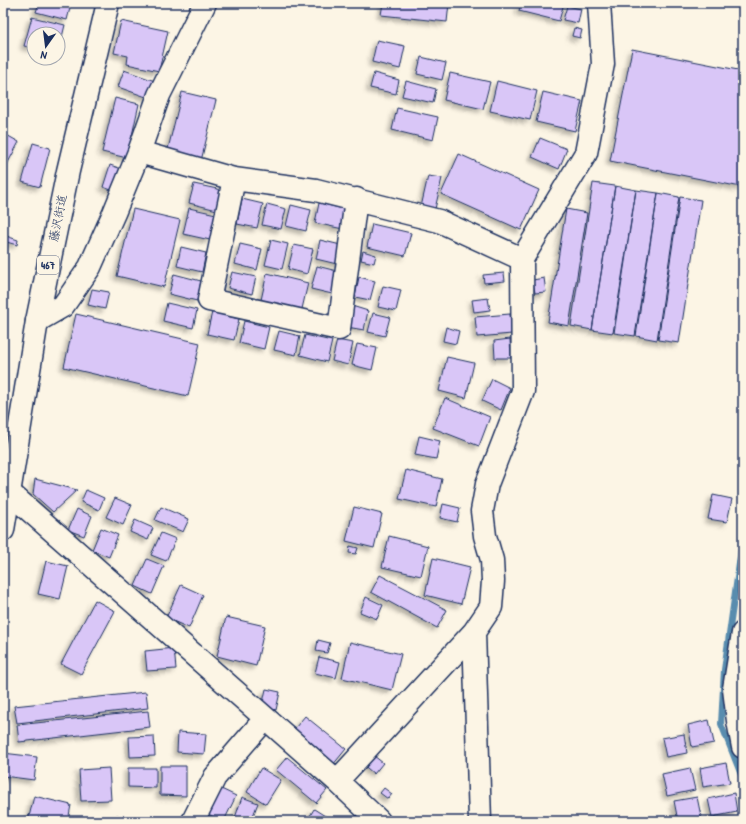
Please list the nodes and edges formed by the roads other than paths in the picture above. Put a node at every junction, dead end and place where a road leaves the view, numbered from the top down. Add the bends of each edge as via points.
1 (108, 3) edge
2 (205, 3) edge
3 (599, 3) edge
4 (139, 152) junction
5 (234, 179) junction
6 (356, 199) junction
7 (522, 259) junction
8 (37, 321) junction
9 (6, 490) edge
10 (3, 530) edge
11 (474, 632) junction
12 (743, 633) edge
13 (265, 719) junction
14 (743, 747) edge
15 (337, 781) junction
16 (192, 821) edge
17 (379, 821) edge
18 (480, 821) edge

1 - 8 main road, 藤沢街道 / 467 via 68,171
2 - 4 main road via 159,94
3 - 7 main road via 603,64 586,153
4 - 5 main road
4 - 8 main road via 90,267 64,306
5 - 6 main road via 316,190
5 - 6 main road via 208,300 339,329
6 - 7 main road via 439,221
7 - 11 main road via 523,391 487,484 482,511 485,536 492,560 491,607
8 - 9 main road, 藤沢街道 / 467
9 - 10 main road, 藤沢街道 / 467
9 - 13 main road
11 - 15 main road
11 - 18 main road
12 - 14 main road via 734,689
13 - 15 main road
13 - 16 main road via 215,778
15 - 17 main road

